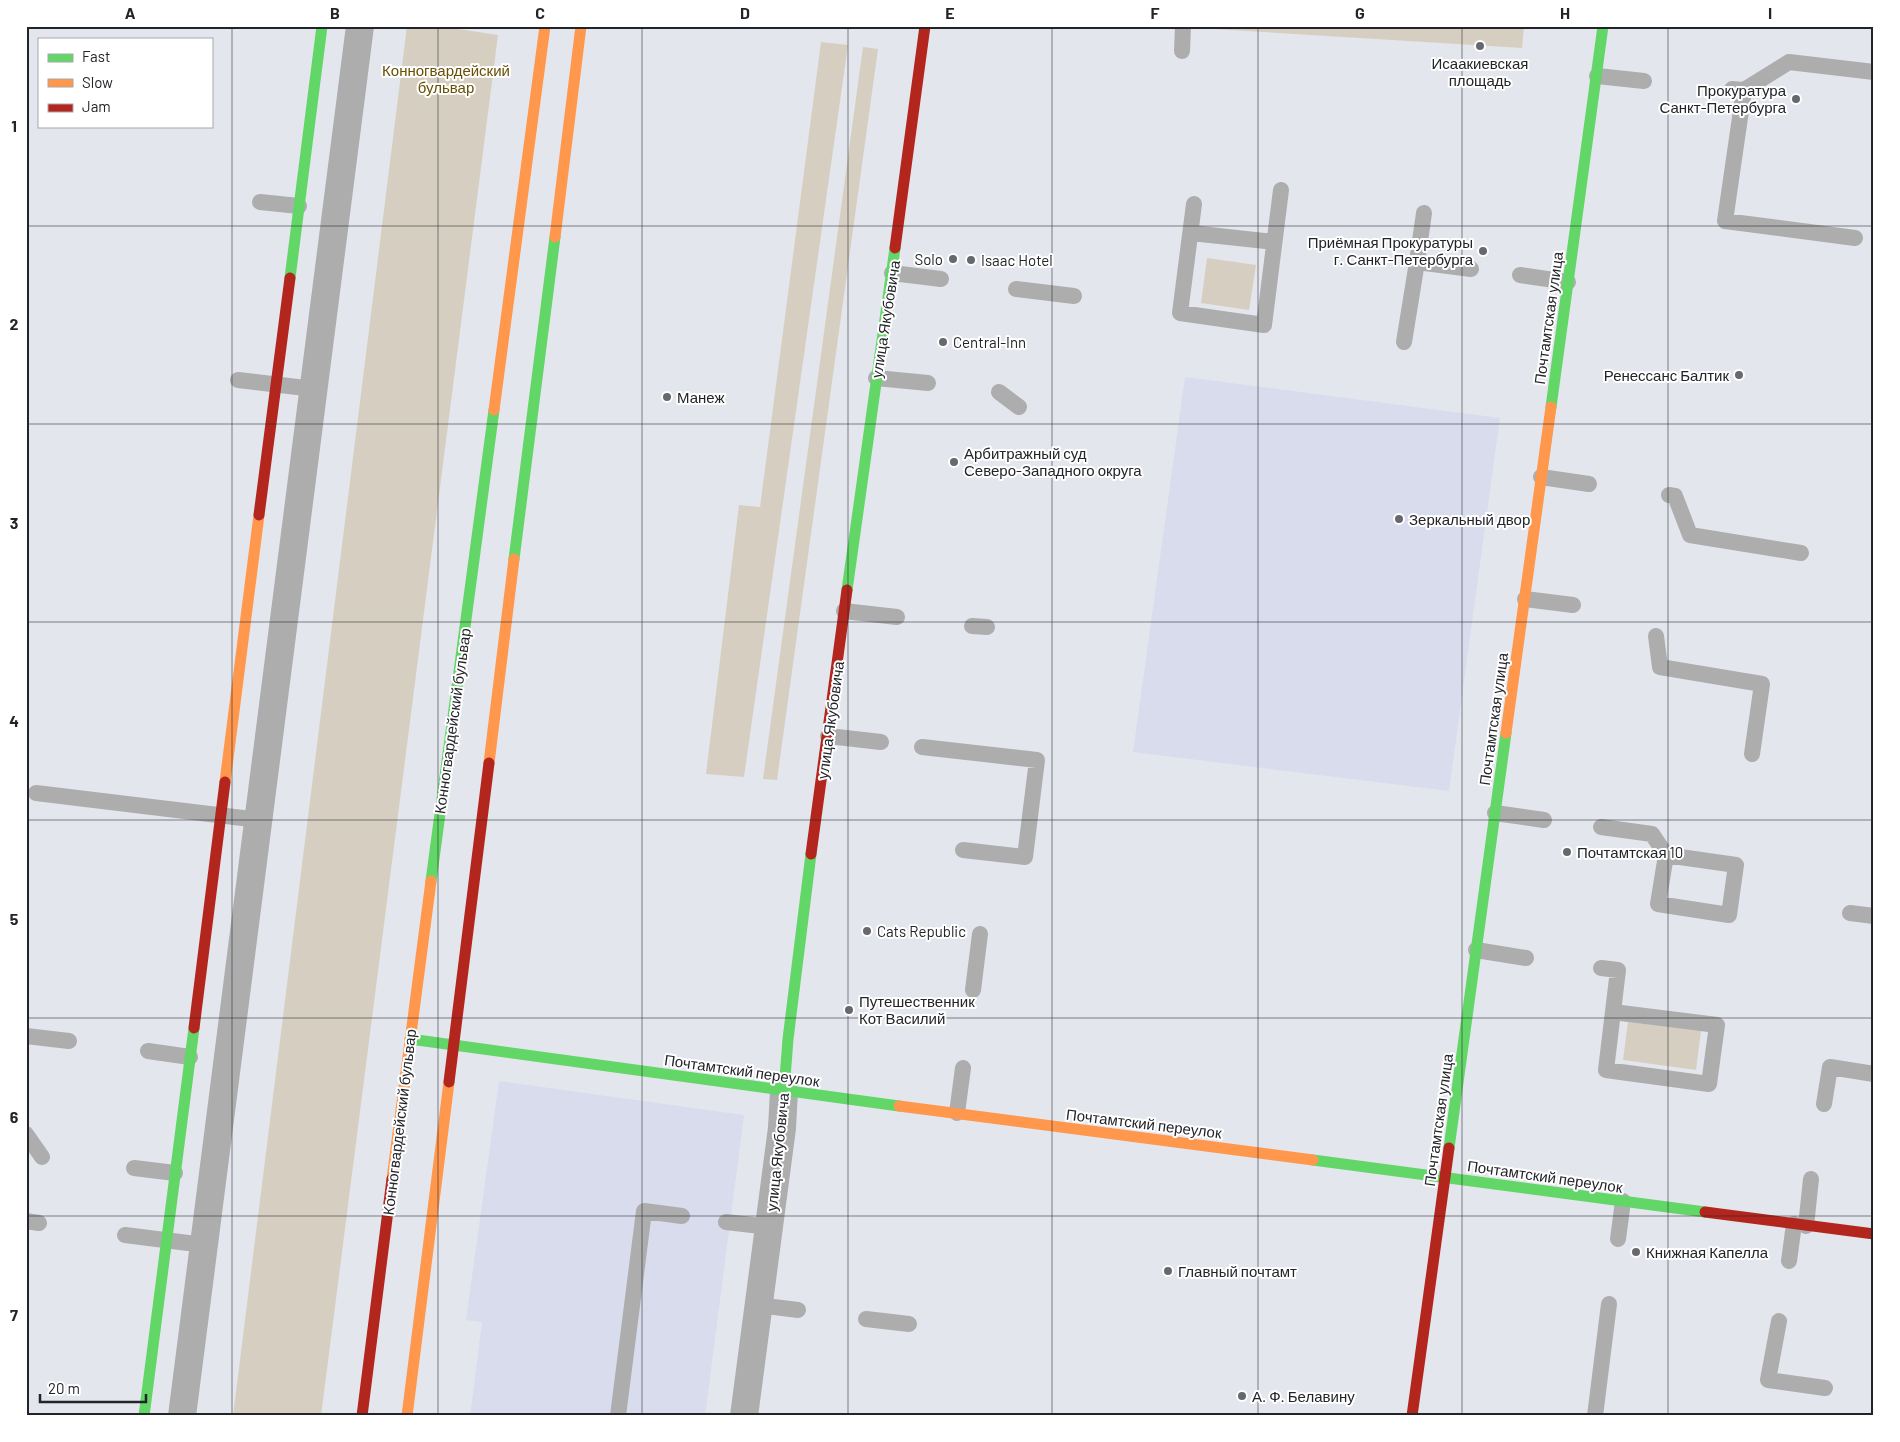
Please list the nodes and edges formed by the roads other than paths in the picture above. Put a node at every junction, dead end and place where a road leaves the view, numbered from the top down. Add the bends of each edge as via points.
1 (322, 26) edge
2 (360, 26) edge
3 (545, 26) edge
4 (581, 26) edge
5 (925, 26) edge
6 (1183, 26) edge
7 (1589, 26) edge
8 (1603, 26) edge
9 (1182, 51) dead end
10 (1600, 52) junction
11 (1874, 72) edge
12 (1597, 76) junction
13 (1644, 81) dead end
14 (1281, 190) dead end
15 (260, 202) dead end
16 (1194, 204) dead end
17 (299, 206) junction
18 (1424, 213) dead end
19 (1191, 233) junction
20 (1855, 238) dead end
21 (1274, 242) junction
22 (1417, 262) junction
23 (1471, 269) dead end
24 (892, 273) junction
25 (1520, 276) dead end
26 (941, 279) dead end
27 (1568, 282) junction
28 (1016, 289) dead end
29 (1074, 296) dead end
30 (1404, 342) dead end
31 (876, 378) junction
32 (238, 380) dead end
33 (928, 383) dead end
34 (276, 384) junction
35 (314, 390) junction
36 (1000, 392) dead end
37 (1019, 407) dead end
38 (1542, 477) junction
39 (1589, 484) dead end
40 (1668, 495) dead end
41 (1801, 553) dead end
42 (1525, 599) junction
43 (1574, 605) dead end
44 (844, 611) junction
45 (897, 617) dead end
46 (1656, 636) dead end
47 (828, 736) junction
48 (881, 742) dead end
49 (922, 747) dead end
50 (1752, 754) dead end
51 (36, 793) dead end
52 (1495, 813) junction
53 (221, 816) junction
54 (259, 820) junction
55 (1544, 820) dead end
56 (1601, 828) dead end
57 (963, 850) dead end
58 (1666, 855) junction
59 (1850, 913) dead end
60 (1874, 916) edge
61 (980, 934) dead end
62 (1476, 950) junction
63 (1526, 958) dead end
64 (1601, 968) dead end
65 (973, 990) dead end
66 (1613, 1012) junction
67 (26, 1036) edge
68 (410, 1038) junction
69 (69, 1041) dead end
70 (453, 1045) junction
71 (148, 1051) dead end
72 (190, 1057) junction
73 (963, 1068) dead end
74 (1874, 1074) edge
75 (784, 1091) junction
76 (1824, 1104) dead end
77 (957, 1113) junction
78 (26, 1134) edge
79 (42, 1157) dead end
80 (134, 1168) dead end
81 (175, 1173) junction
82 (1445, 1177) junction
83 (1811, 1179) dead end
84 (1622, 1201) junction
85 (682, 1216) dead end
86 (726, 1222) dead end
87 (1800, 1225) junction
88 (769, 1227) junction
89 (1874, 1234) edge
90 (125, 1235) dead end
91 (1618, 1239) dead end
92 (167, 1240) junction
93 (204, 1245) junction
94 (1789, 1262) dead end
95 (1609, 1304) dead end
96 (758, 1305) junction
97 (798, 1310) dead end
98 (866, 1319) dead end
99 (1778, 1321) dead end
100 (909, 1324) dead end
101 (1825, 1388) dead end
102 (144, 1416) edge
103 (182, 1416) edge
104 (362, 1416) edge
105 (407, 1416) edge
106 (618, 1416) edge
107 (744, 1416) edge
108 (1412, 1416) edge
109 (1595, 1416) edge

1 - 17 street
2 - 35 street
3 - 68 street, Конногвардейский бульвар
4 - 70 street
5 - 24 street, улица Якубовича
6 - 9 lane
7 - 10 street
8 - 10 street, Почтамтская улица
10 - 12 street, Почтамтская улица
11 - 20 lane via 1789,62 1738,90 1726,221
12 - 13 lane
12 - 27 street, Почтамтская улица
14 - 21 lane
15 - 17 lane
16 - 19 lane
17 - 34 street
18 - 22 lane
19 - 21 lane
19 - 21 lane via 1180,313 1264,325
22 - 23 lane
22 - 30 lane
24 - 26 lane
24 - 31 street, улица Якубовича
25 - 27 lane
27 - 38 street, Почтамтская улица
28 - 29 lane
31 - 33 lane
31 - 44 street, улица Якубовича
32 - 34 lane
34 - 35 lane
34 - 53 street
35 - 54 street
36 - 37 lane
38 - 39 lane
38 - 42 street, Почтамтская улица
40 - 41 lane via 1675,496 1690,534
42 - 43 lane
42 - 52 street, Почтамтская улица
44 - 45 lane
44 - 47 street, улица Якубовича
46 - 50 lane via 1660,667 1762,684
47 - 48 lane
47 - 75 street, улица Якубовича via 789,1029
49 - 57 lane via 1037,760 1025,856
51 - 53 lane
52 - 55 lane
52 - 62 street, Почтамтская улица
53 - 54 lane
53 - 72 street
54 - 93 street
56 - 58 lane via 1652,834
58 - 58 lane via 1736,865 1729,914 1658,904
59 - 60 lane
61 - 65 lane
62 - 63 lane
62 - 82 street, Почтамтская улица
64 - 66 lane via 1618,970
66 - 66 lane via 1606,1070 1709,1084 1717,1025
67 - 69 lane
68 - 70 street, Почтамтский переулок
68 - 104 street, Конногвардейский бульвар
70 - 75 street, Почтамтский переулок
70 - 105 street
71 - 72 lane
72 - 81 street
73 - 77 lane
74 - 76 lane via 1830,1067
75 - 77 street, Почтамтский переулок
75 - 88 street, улица Якубовича
77 - 82 street, Почтамтский переулок
78 - 79 lane
80 - 81 lane
81 - 92 street
82 - 84 street, Почтамтский переулок
82 - 108 street, Почтамтская улица
83 - 87 lane
84 - 87 street, Почтамтский переулок
84 - 91 lane
85 - 106 lane via 644,1211
86 - 88 lane
87 - 89 street, Почтамтский переулок
87 - 94 lane
88 - 96 street, улица Якубовича
90 - 92 lane
92 - 93 lane
92 - 102 street
93 - 103 street
95 - 109 lane
96 - 97 lane
96 - 107 street, улица Якубовича
98 - 100 lane
99 - 101 lane via 1768,1380

